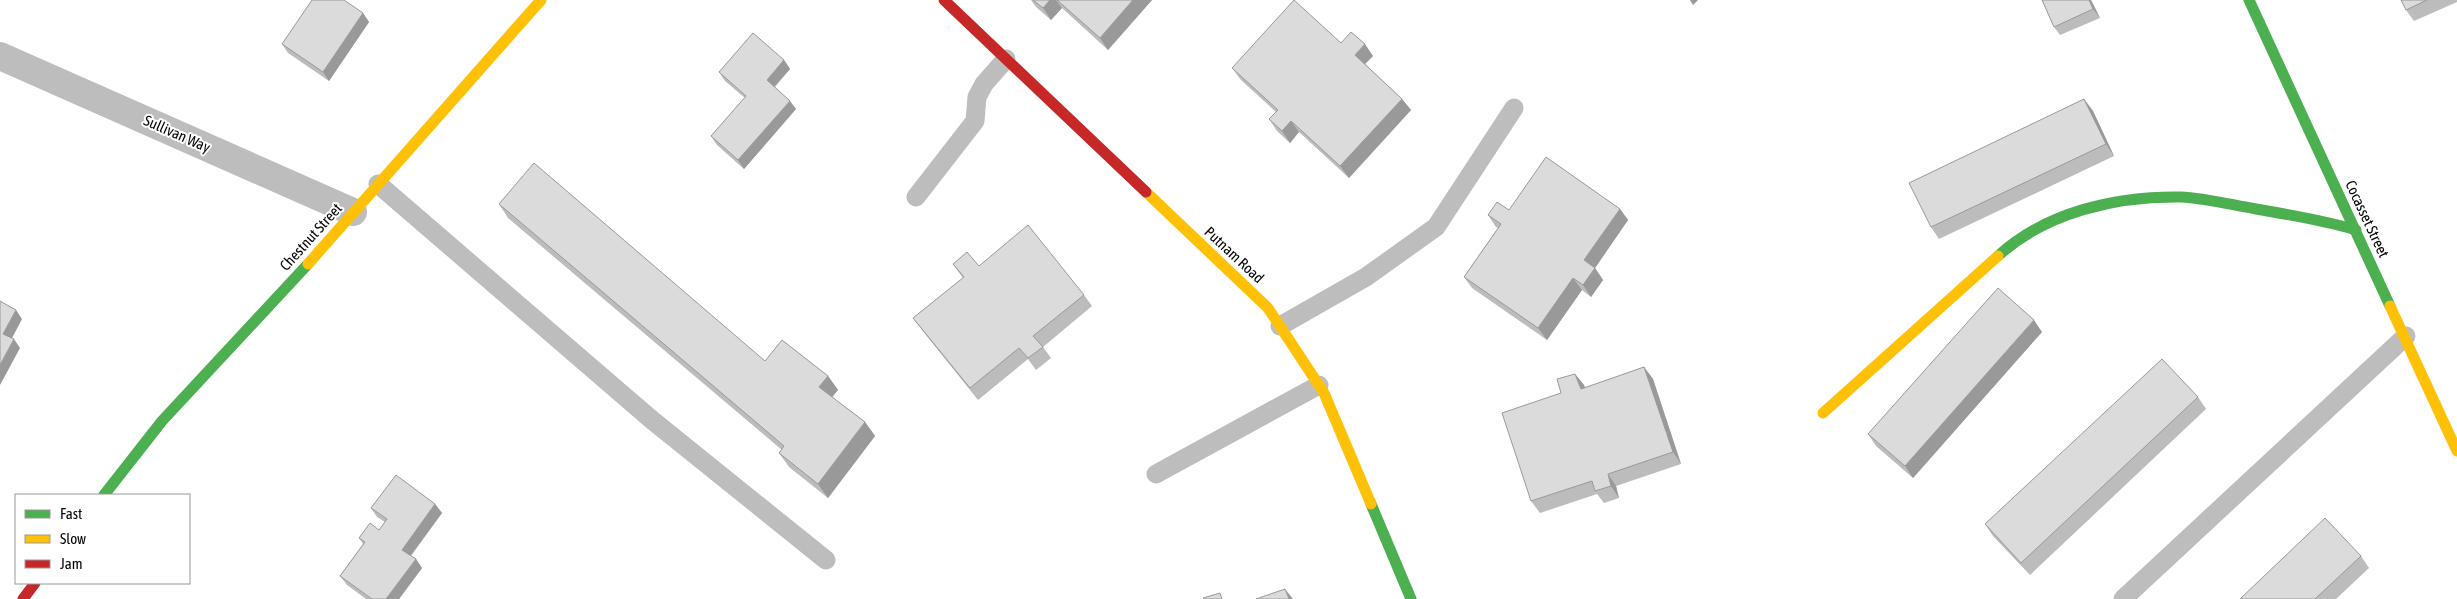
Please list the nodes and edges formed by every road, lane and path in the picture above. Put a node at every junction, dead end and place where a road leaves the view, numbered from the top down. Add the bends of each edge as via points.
1 (541, 0) edge
2 (944, 0) edge
3 (2249, 0) edge
4 (0, 56) edge
5 (1006, 59) junction
6 (1514, 108) dead end
7 (378, 184) junction
8 (916, 197) dead end
9 (354, 212) junction
10 (2356, 230) junction
11 (1280, 326) junction
12 (2406, 336) junction
13 (1319, 386) junction
14 (1823, 413) dead end
15 (2457, 451) edge
16 (1156, 474) dead end
17 (105, 494) edge
18 (826, 560) dead end
19 (34, 584) edge
20 (23, 599) edge
21 (1411, 599) edge
22 (2123, 599) edge

1 - 7 street, Chestnut Street
2 - 5 street, Putnam Road
3 - 10 street, Cocasset Street
4 - 9 street, Sullivan Way
5 - 8 lane via 977,97 975,121
5 - 11 street, Putnam Road via 1268,308
6 - 11 lane via 1436,228 1366,277
7 - 9 street, Chestnut Street
7 - 18 lane via 652,420
9 - 17 street, Chestnut Street via 162,421
10 - 12 street, Cocasset Street
10 - 14 street via 2325,221 2183,197 2144,198 2048,220 2016,240
11 - 13 street, Putnam Road
12 - 15 street, Cocasset Street
12 - 22 lane
13 - 16 lane
13 - 21 street, Putnam Road
19 - 20 street

